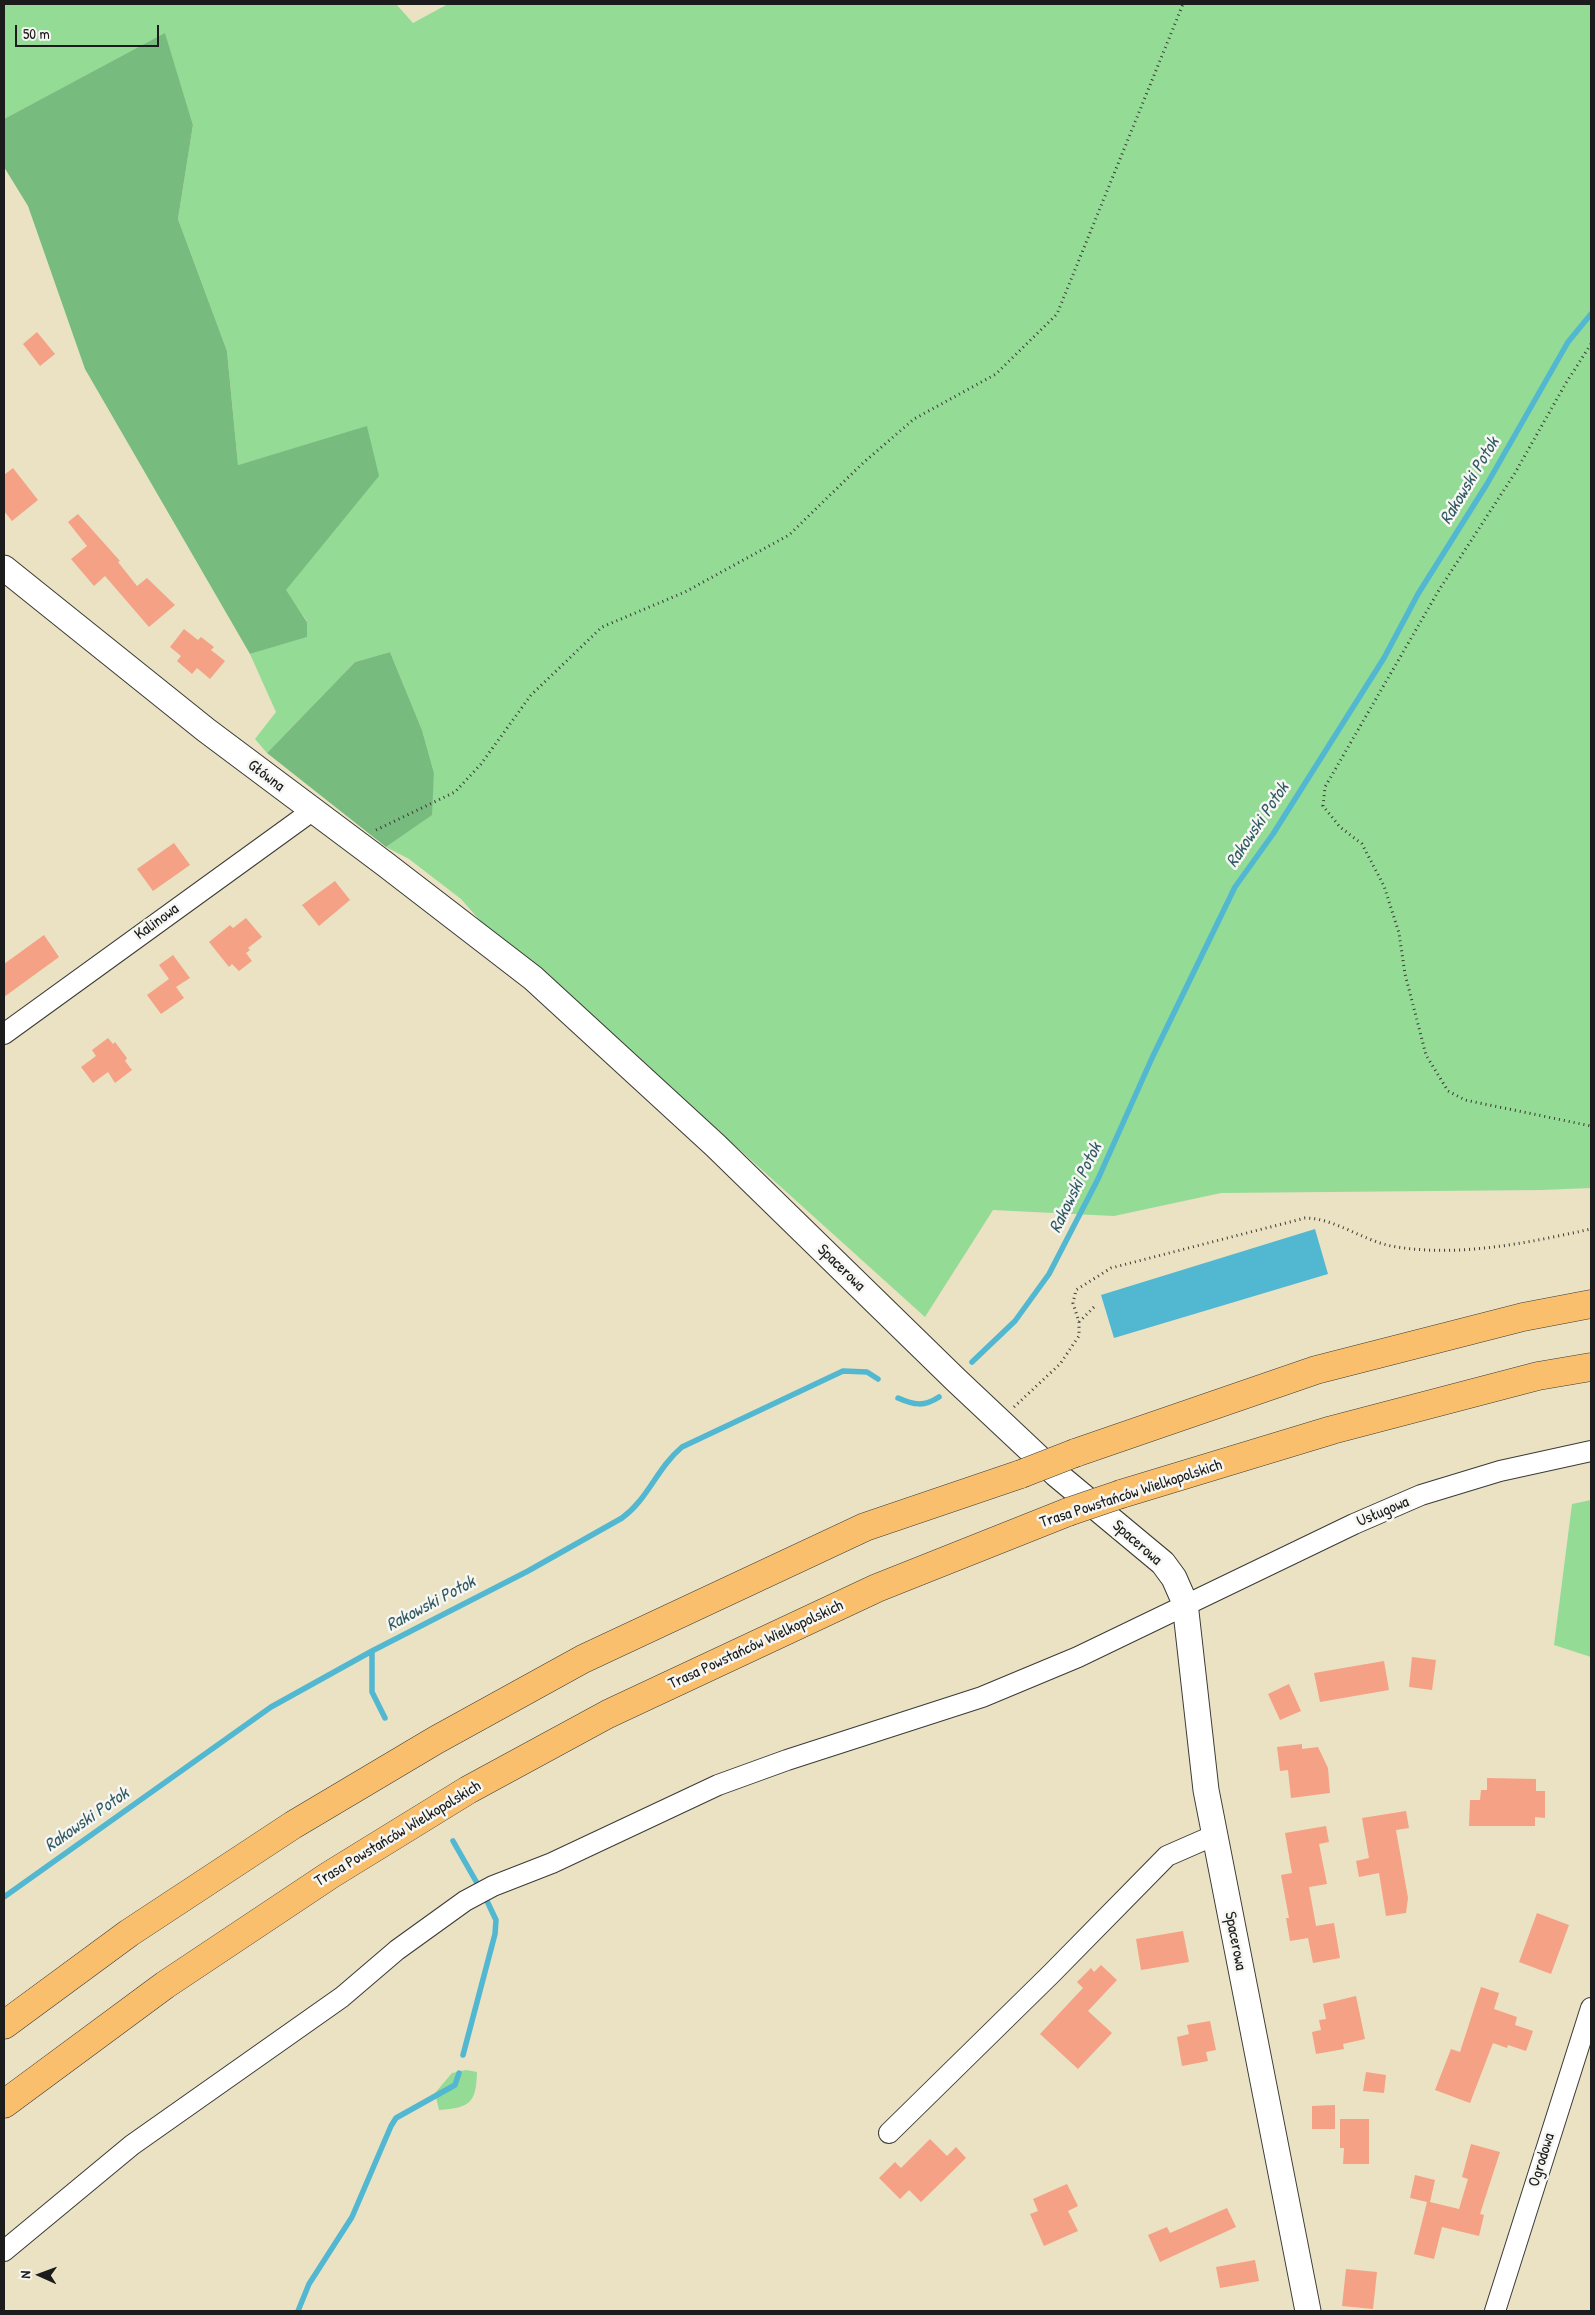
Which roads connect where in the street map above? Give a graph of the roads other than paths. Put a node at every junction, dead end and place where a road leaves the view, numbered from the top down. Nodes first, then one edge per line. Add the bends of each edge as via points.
1 (5, 571) edge
2 (312, 811) junction
3 (533, 978) joint
4 (4, 1034) edge
5 (1591, 1304) edge
6 (1591, 1367) edge
7 (1591, 1451) edge
8 (1185, 1603) junction
9 (1215, 1836) junction
10 (1591, 2008) edge
11 (4, 2025) edge
12 (4, 2104) edge
13 (889, 2133) dead end
14 (4, 2251) edge
15 (1308, 2311) edge
16 (1495, 2311) edge

1 - 2 street, Główna
2 - 3 street, Główna
2 - 4 street, Kalinowa
3 - 8 street, Spacerowa via 716,1146 999,1421 1163,1564 1174,1578
5 - 11 highway, bridge via 1523,1317 1316,1370 865,1527 584,1659 436,1740 293,1825 129,1933
6 - 12 highway, Trasa Powstańców Wielkopolskich, bridge via 1538,1376 1332,1430 1121,1494 877,1588 608,1714 468,1790 330,1875 165,1985
7 - 8 street, Usługowa via 1500,1471 1421,1495
8 - 9 street, Spacerowa via 1206,1790
8 - 14 street, Usługowa via 1078,1657 982,1697 718,1785 466,1901 405,1944 342,1997 132,2145
9 - 13 street via 1167,1856
9 - 15 street, Spacerowa
10 - 16 street, Ogrodowa

